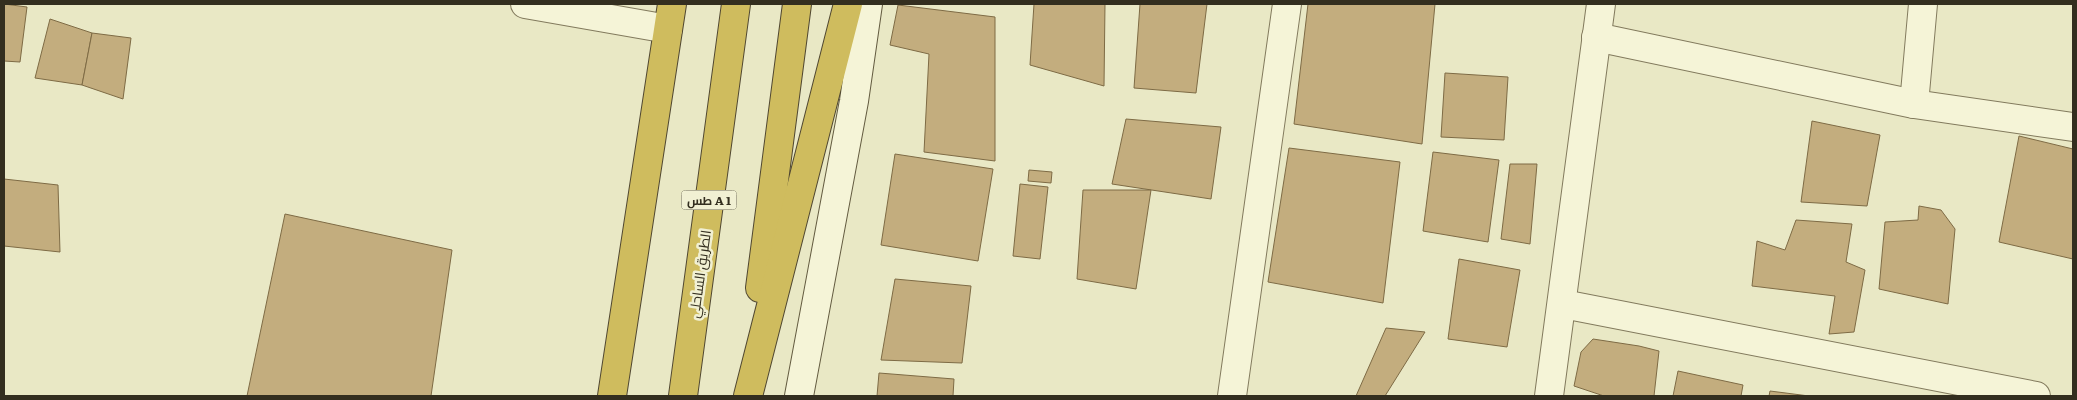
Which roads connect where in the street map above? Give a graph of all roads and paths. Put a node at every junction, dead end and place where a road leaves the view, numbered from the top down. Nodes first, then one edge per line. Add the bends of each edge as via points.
1 (525, 4) edge
2 (736, 4) edge
3 (797, 4) edge
4 (848, 4) edge
5 (868, 4) edge
6 (1287, 4) edge
7 (1602, 4) edge
8 (1924, 4) edge
9 (670, 17) edge
10 (1596, 37) junction
11 (1914, 104) junction
12 (2073, 127) edge
13 (1563, 304) junction
14 (612, 396) edge
15 (683, 396) edge
16 (747, 396) edge
17 (799, 396) edge
18 (1232, 396) edge
19 (1549, 396) edge
20 (2036, 396) edge

1 - 9 street
2 - 15 highway, الطريق الساحلي / طس A 1
3 - 16 highway
4 - 16 highway
5 - 17 street via 854,101
6 - 18 street
7 - 10 street
8 - 11 street
9 - 14 highway
10 - 11 street
10 - 13 street
11 - 12 street
13 - 19 street
13 - 20 street

